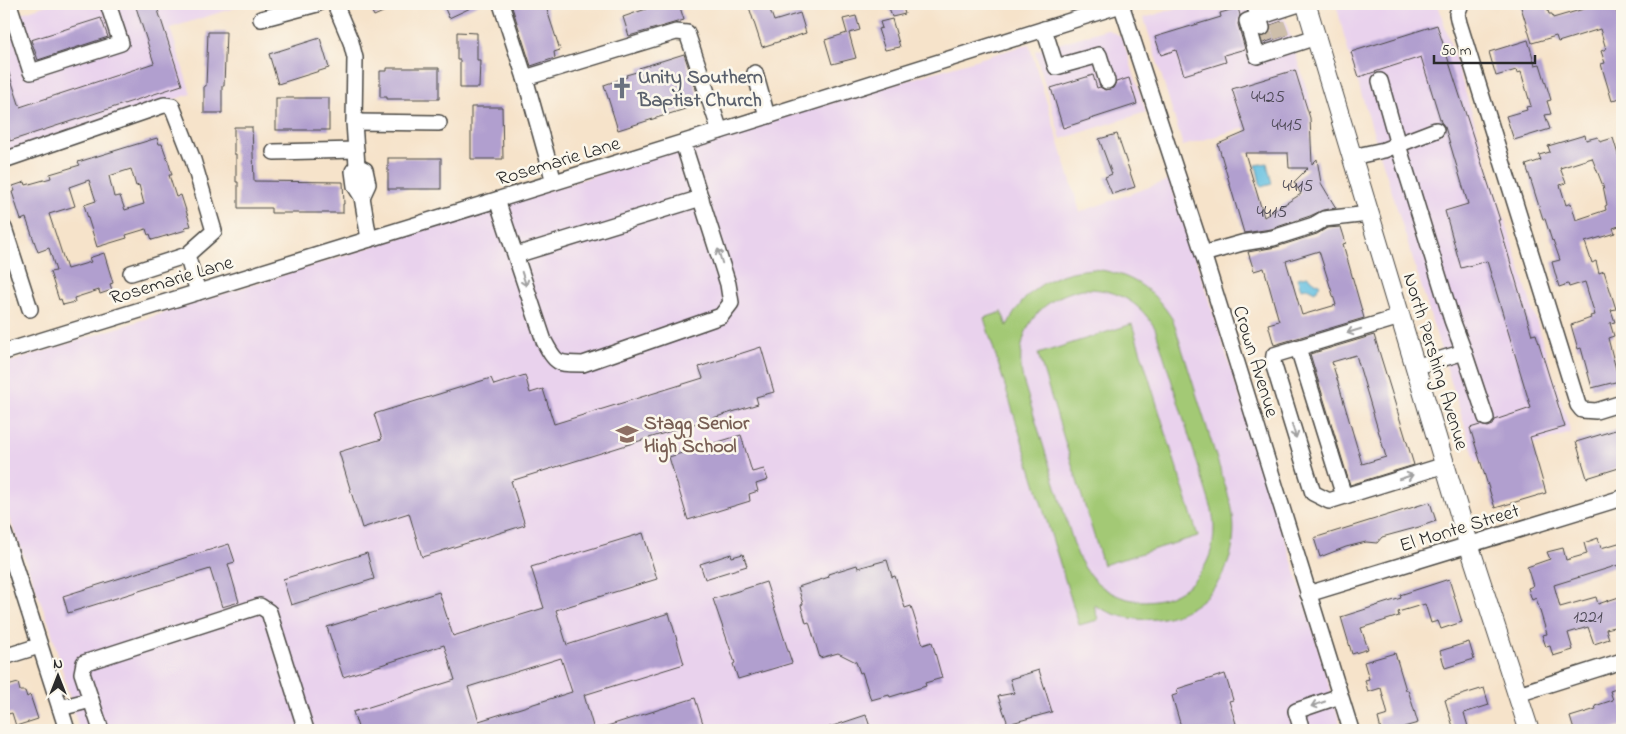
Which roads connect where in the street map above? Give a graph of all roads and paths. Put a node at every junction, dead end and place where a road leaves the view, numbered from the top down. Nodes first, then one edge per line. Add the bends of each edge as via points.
1 (9, 4) edge
2 (108, 4) edge
3 (317, 4) edge
4 (335, 4) edge
5 (501, 4) edge
6 (1122, 4) edge
7 (1299, 4) edge
8 (1306, 4) edge
9 (1461, 4) edge
10 (1099, 7) edge
11 (261, 19) dead end
12 (1044, 29) junction
13 (1270, 29) edge
14 (1316, 37) junction
15 (756, 72) dead end
16 (525, 78) junction
17 (1107, 81) dead end
18 (1380, 81) dead end
19 (767, 116) junction
20 (354, 122) junction
21 (439, 123) dead end
22 (1436, 130) dead end
23 (720, 131) junction
24 (683, 143) junction
25 (1398, 145) junction
26 (356, 150) junction
27 (274, 152) dead end
28 (1352, 156) junction
29 (4, 160) edge
30 (554, 182) junction
31 (701, 198) junction
32 (497, 200) junction
33 (1369, 214) junction
34 (5, 235) edge
35 (369, 239) junction
36 (1203, 254) junction
37 (187, 256) junction
38 (516, 256) junction
39 (132, 273) dead end
40 (198, 292) junction
41 (30, 308) dead end
42 (1400, 317) junction
43 (1298, 348) junction
44 (4, 352) edge
45 (1464, 352) junction
46 (1415, 367) junction
47 (1622, 403) edge
48 (1486, 418) dead end
49 (1445, 465) junction
50 (1344, 496) junction
51 (1622, 498) edge
52 (4, 533) edge
53 (1469, 545) junction
54 (1308, 594) junction
55 (39, 646) junction
56 (4, 657) edge
57 (1622, 661) edge
58 (1518, 694) junction
59 (1340, 696) junction
60 (90, 700) junction
61 (60, 708) junction
62 (67, 730) edge
63 (101, 730) edge
64 (306, 730) edge
65 (1302, 730) edge
66 (1351, 730) edge
67 (1529, 730) edge

1 - 2 street via 31,72 121,43
3 - 11 street
4 - 20 street via 356,58
5 - 16 street
6 - 10 street, Rosemarie Lane
6 - 36 street, Crown Avenue
7 - 13 street
8 - 14 main road, North Pershing Avenue
9 - 47 street via 1457,14 1459,23 1578,405 1582,410 1596,411
10 - 12 street, Rosemarie Lane
12 - 17 street via 1056,67 1099,55
12 - 19 street, Rosemarie Lane
13 - 14 street
14 - 28 main road, North Pershing Avenue
15 - 19 street
16 - 23 street via 676,32 687,33
16 - 30 street
18 - 25 street
19 - 23 street, Rosemarie Lane
20 - 21 street
20 - 26 street
22 - 25 street
23 - 24 street, Rosemarie Lane
24 - 30 street, Rosemarie Lane
24 - 31 street
25 - 28 street
25 - 45 street
26 - 27 street
26 - 35 street via 355,186 362,198
28 - 33 main road, North Pershing Avenue
29 - 37 street via 164,105 172,106 193,160 214,231
30 - 32 street, Rosemarie Lane
31 - 38 street
38 -> 31 street via 553,358 564,364 583,364 721,316 731,303 730,290
32 - 35 street, Rosemarie Lane
32 - 38 street
33 - 36 street via 1324,219 1314,226
33 - 42 main road, North Pershing Avenue
34 - 41 street
35 - 40 street, Rosemarie Lane
36 - 54 street, Crown Avenue
37 - 39 street
37 - 40 street
40 - 44 street, Rosemarie Lane
42 -> 43 street
42 - 46 main road, North Pershing Avenue
43 - 50 street
43 -> 50 street via 1274,355 1273,363 1313,493 1329,501
45 - 46 street
45 - 48 street
46 - 49 main road, North Pershing Avenue
50 -> 49 street
49 - 53 main road, North Pershing Avenue
51 - 53 street, El Monte Street
52 - 55 street
53 - 54 street, El Monte Street
53 - 58 main road, North Pershing Avenue
54 - 59 street, Crown Avenue
55 - 56 street
55 - 61 street
57 - 58 street
58 - 67 main road, North Pershing Avenue
59 -> 65 street via 1296,711
59 - 66 street, Crown Avenue
60 - 61 street
60 - 63 street
60 - 64 street via 82,674 84,663 260,606 269,612
61 - 62 street

